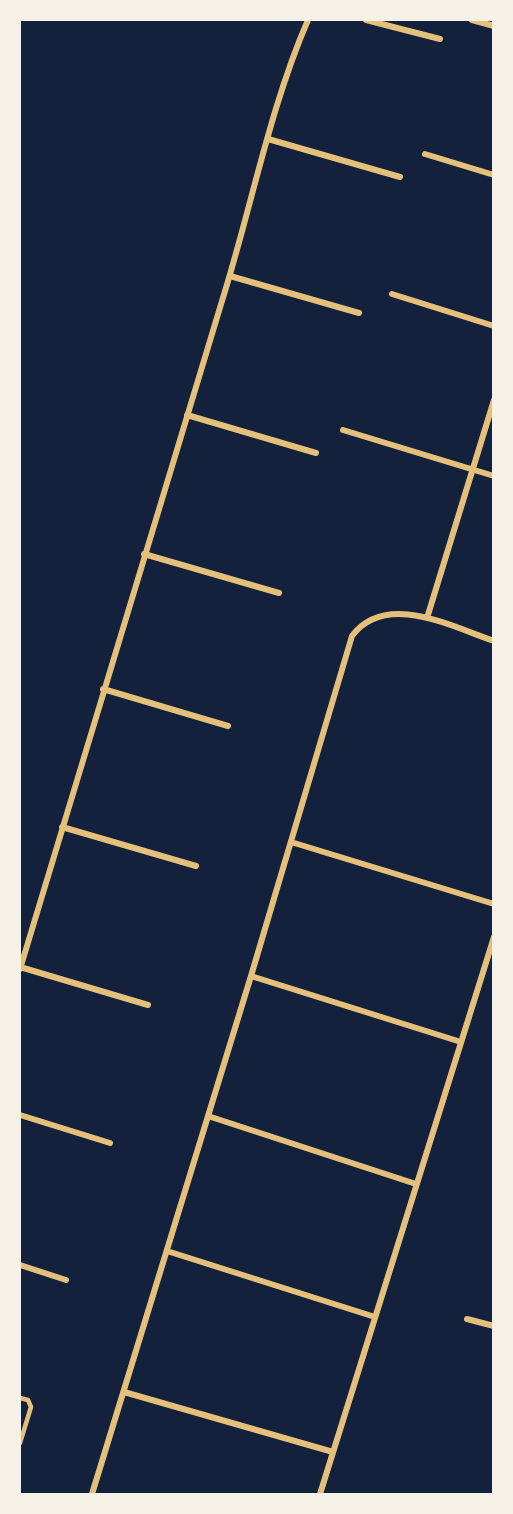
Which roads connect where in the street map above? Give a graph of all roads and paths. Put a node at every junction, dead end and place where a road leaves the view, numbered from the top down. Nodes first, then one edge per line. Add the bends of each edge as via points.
1 (308, 20) edge
2 (366, 20) edge
3 (472, 20) edge
4 (494, 26) edge
5 (440, 39) dead end
6 (268, 139) junction
7 (425, 154) dead end
8 (494, 175) edge
9 (400, 177) dead end
10 (230, 276) junction
11 (392, 294) dead end
12 (358, 313) dead end
13 (494, 326) edge
14 (494, 400) edge
15 (187, 415) junction
16 (343, 430) dead end
17 (316, 453) dead end
18 (472, 470) junction
19 (494, 476) edge
20 (144, 554) junction
21 (279, 593) dead end
22 (427, 618) junction
23 (494, 641) edge
24 (103, 689) junction
25 (228, 726) dead end
26 (62, 827) junction
27 (291, 842) junction
28 (196, 866) dead end
29 (494, 904) edge
30 (494, 937) edge
31 (20, 968) edge
32 (251, 976) junction
33 (148, 1005) dead end
34 (461, 1042) junction
35 (20, 1114) edge
36 (208, 1116) junction
37 (110, 1143) dead end
38 (416, 1184) junction
39 (167, 1251) junction
40 (20, 1266) edge
41 (66, 1280) dead end
42 (375, 1317) junction
43 (467, 1318) dead end
44 (494, 1326) edge
45 (124, 1392) junction
46 (20, 1398) edge
47 (20, 1443) edge
48 (333, 1452) junction
49 (92, 1494) edge
50 (320, 1494) edge

1 - 6 street
2 - 5 street
3 - 4 street
6 - 9 street
6 - 10 street
7 - 8 street
10 - 12 street
10 - 15 street
11 - 13 street
14 - 18 street
15 - 17 street
15 - 20 street
16 - 18 street
18 - 19 street
18 - 22 street
20 - 21 street
20 - 24 street
22 - 23 street
22 - 27 street via 382,615 358,627 352,636
24 - 25 street
24 - 26 street
26 - 28 street
26 - 31 street
27 - 29 street
27 - 32 street
30 - 34 street
31 - 33 street
32 - 34 street
32 - 36 street
34 - 38 street
35 - 37 street
36 - 38 street
36 - 39 street
38 - 42 street
39 - 42 street
39 - 45 street
40 - 41 street
42 - 48 street
43 - 44 street
45 - 48 street
45 - 49 street
46 - 47 lane via 28,1400 31,1407
48 - 50 street

